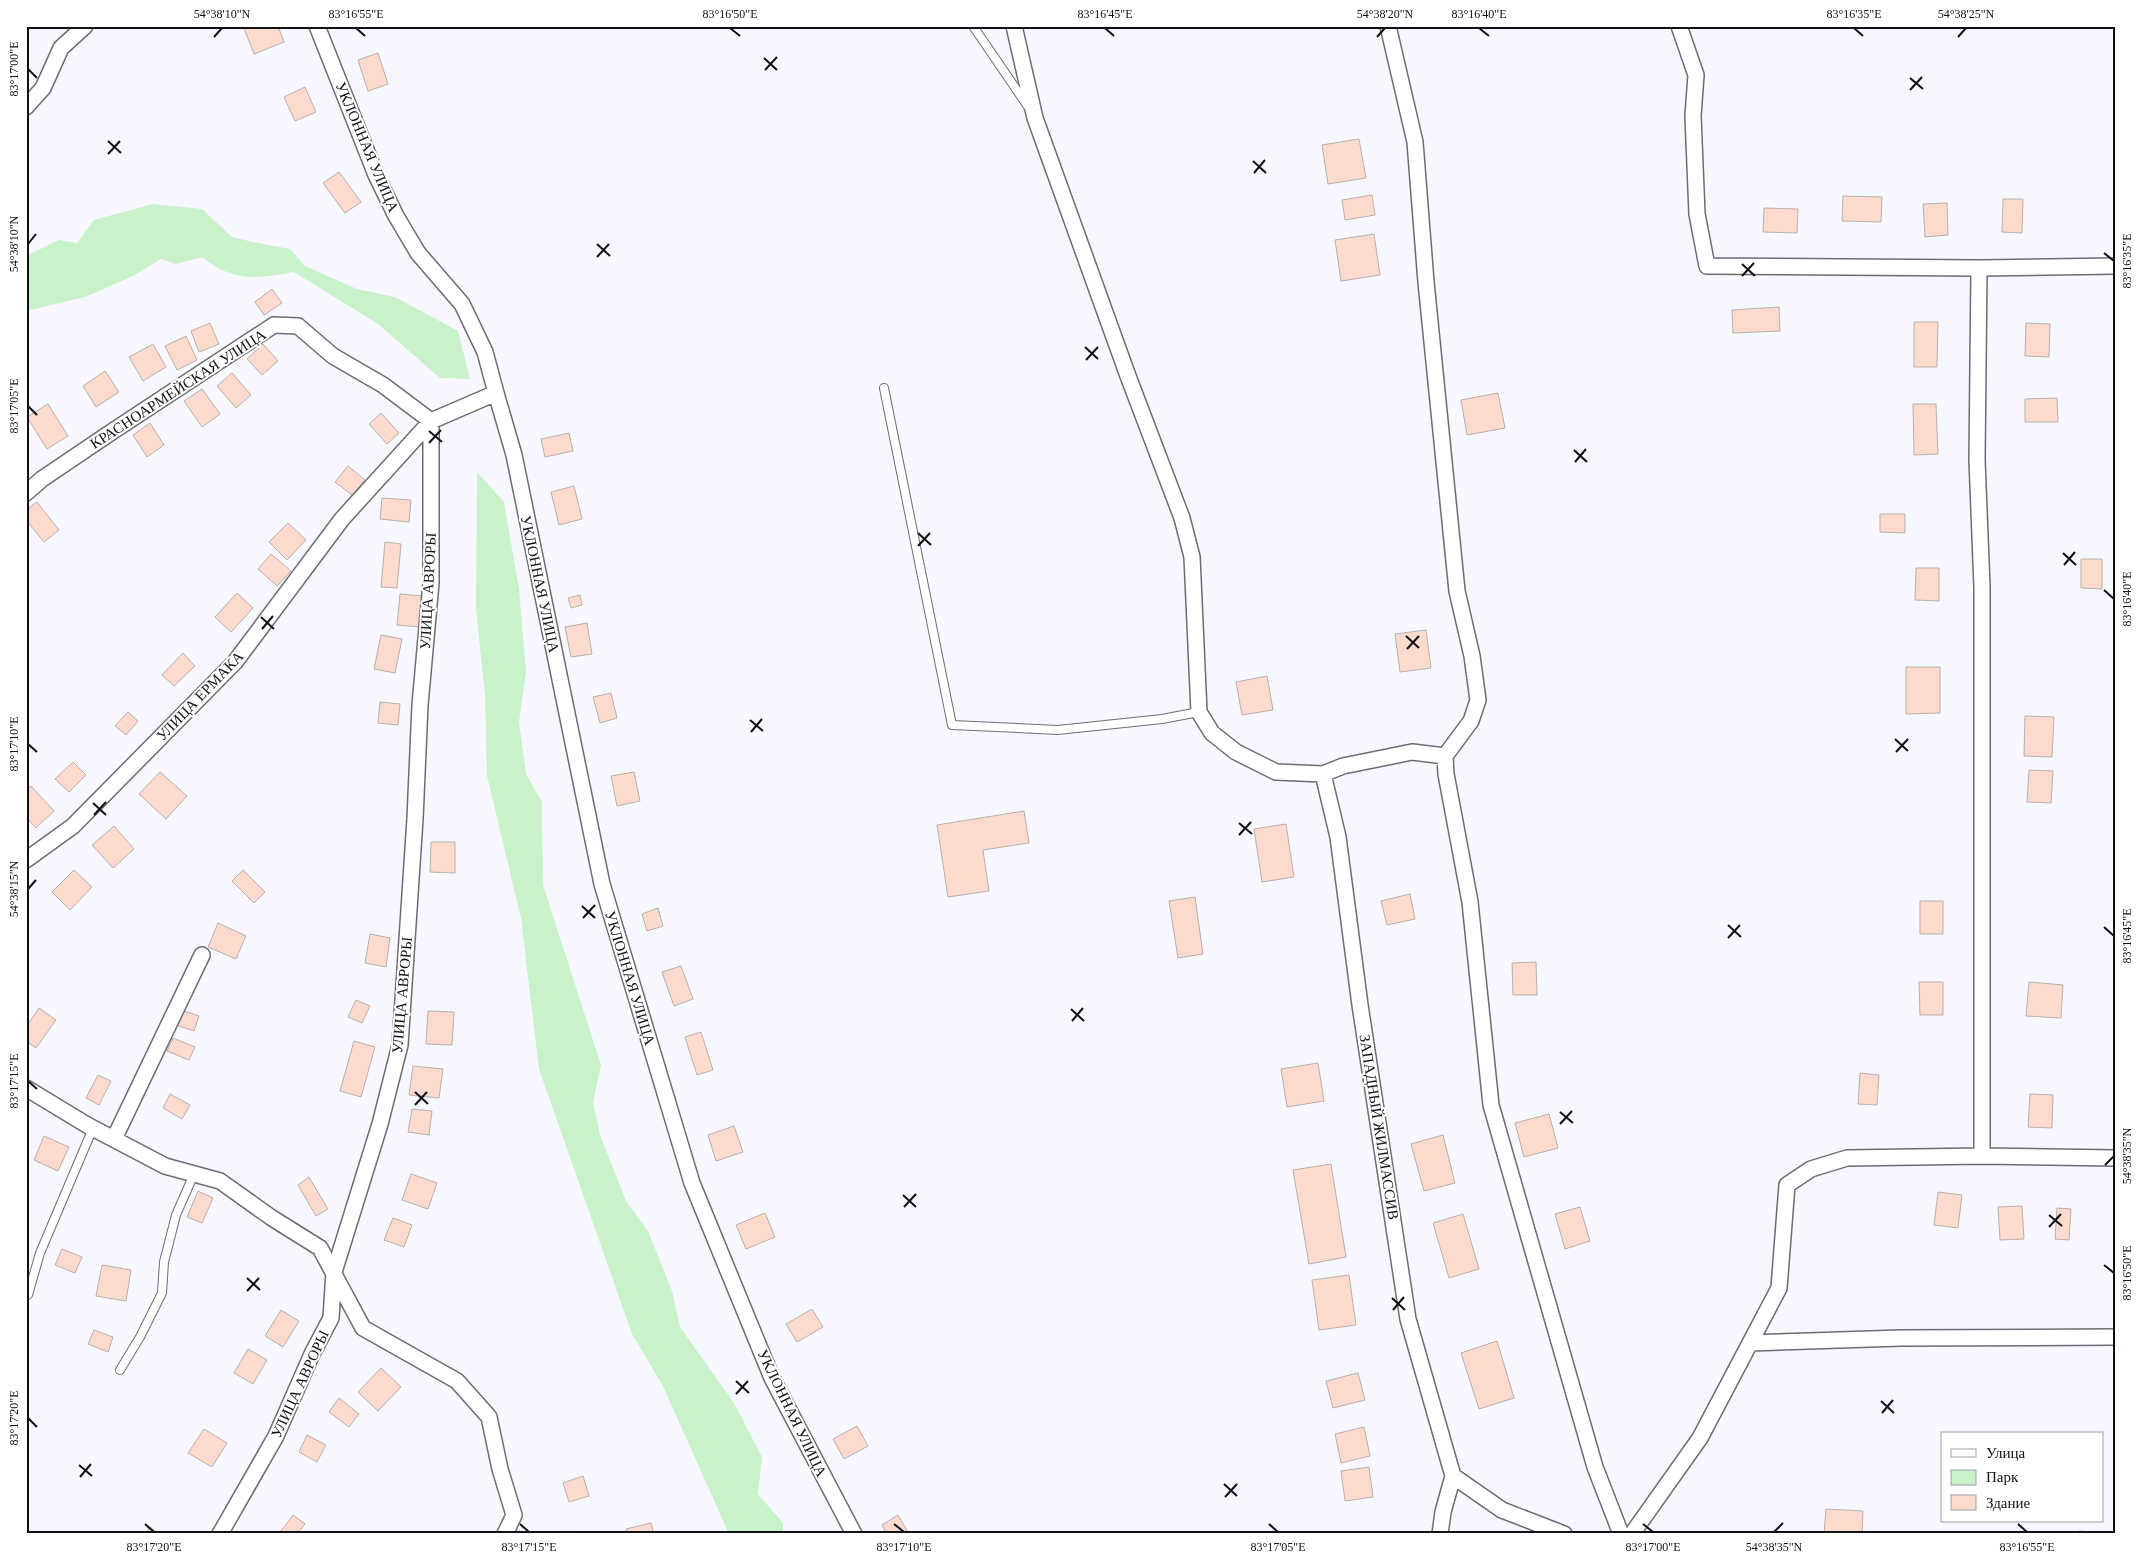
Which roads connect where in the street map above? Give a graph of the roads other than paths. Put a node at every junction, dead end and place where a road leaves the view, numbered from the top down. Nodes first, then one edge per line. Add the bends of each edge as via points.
1 (85, 26) edge
2 (317, 26) edge
3 (973, 26) edge
4 (1014, 26) edge
5 (1388, 26) edge
6 (1679, 26) edge
7 (26, 107) edge
8 (1035, 118) junction
9 (2115, 266) edge
10 (1980, 268) junction
11 (884, 388) dead end
12 (496, 393) junction
13 (431, 421) junction
14 (26, 493) edge
15 (1199, 712) junction
16 (1445, 756) junction
17 (1323, 774) junction
18 (26, 860) edge
19 (202, 955) dead end
20 (26, 1088) edge
21 (93, 1128) junction
22 (114, 1139) junction
23 (1982, 1156) junction
24 (2115, 1158) edge
25 (194, 1174) junction
26 (334, 1272) junction
27 (28, 1295) dead end
28 (2115, 1337) edge
29 (1750, 1343) junction
30 (120, 1370) dead end
31 (1453, 1476) junction
32 (220, 1534) edge
33 (505, 1534) edge
34 (854, 1534) edge
35 (1440, 1534) edge
36 (1564, 1534) edge
37 (1620, 1534) edge
38 (1632, 1534) edge

1 - 7 street via 61,48 43,88
2 - 12 street, УКЛОННАЯ УЛИЦА via 376,176 418,253 462,304 485,352
3 - 8 lane
4 - 8 street
5 - 16 street via 1415,142 1457,590 1478,700 1471,721
6 - 10 street via 1696,75 1696,214 1707,266
8 - 15 street via 1182,518 1192,557
9 - 10 street
10 - 23 street via 1977,460 1982,596
11 - 15 lane via 952,725 1058,730
12 - 13 street
12 - 34 street, УКЛОННАЯ УЛИЦА via 514,455 602,884 692,1183 772,1378
13 - 14 street, КРАСНОАРМЕЙСКАЯ УЛИЦА via 383,385 333,356 298,326 274,325 42,479
13 - 18 street, УЛИЦА ЕРМАКА via 342,519 235,662 73,826
13 - 26 street, УЛИЦА АВРОРЫ via 431,583 420,705 400,1045 380,1124
15 - 17 street via 1212,733 1236,752 1276,772
16 - 17 street via 1412,752 1343,766
16 - 37 street via 1470,902 1491,1105 1595,1467
17 - 31 street, ЗАПАДНЫЙ ЖИЛМАССИВ via 1338,836 1408,1319
19 - 22 street
20 - 21 street
21 - 22 street
21 - 27 lane via 40,1253
22 - 25 street via 165,1166
23 - 24 street
23 - 29 street via 1847,1158 1811,1169 1787,1185 1779,1288
25 - 26 street via 220,1181 320,1248
25 - 30 lane via 176,1215 164,1262 162,1293
26 - 32 street, УЛИЦА АВРОРЫ via 331,1318 276,1436
26 - 33 street via 363,1328 456,1381 489,1418 514,1514
28 - 29 street via 1900,1338
29 - 38 street via 1700,1438
31 - 35 street
31 - 36 street via 1502,1510

